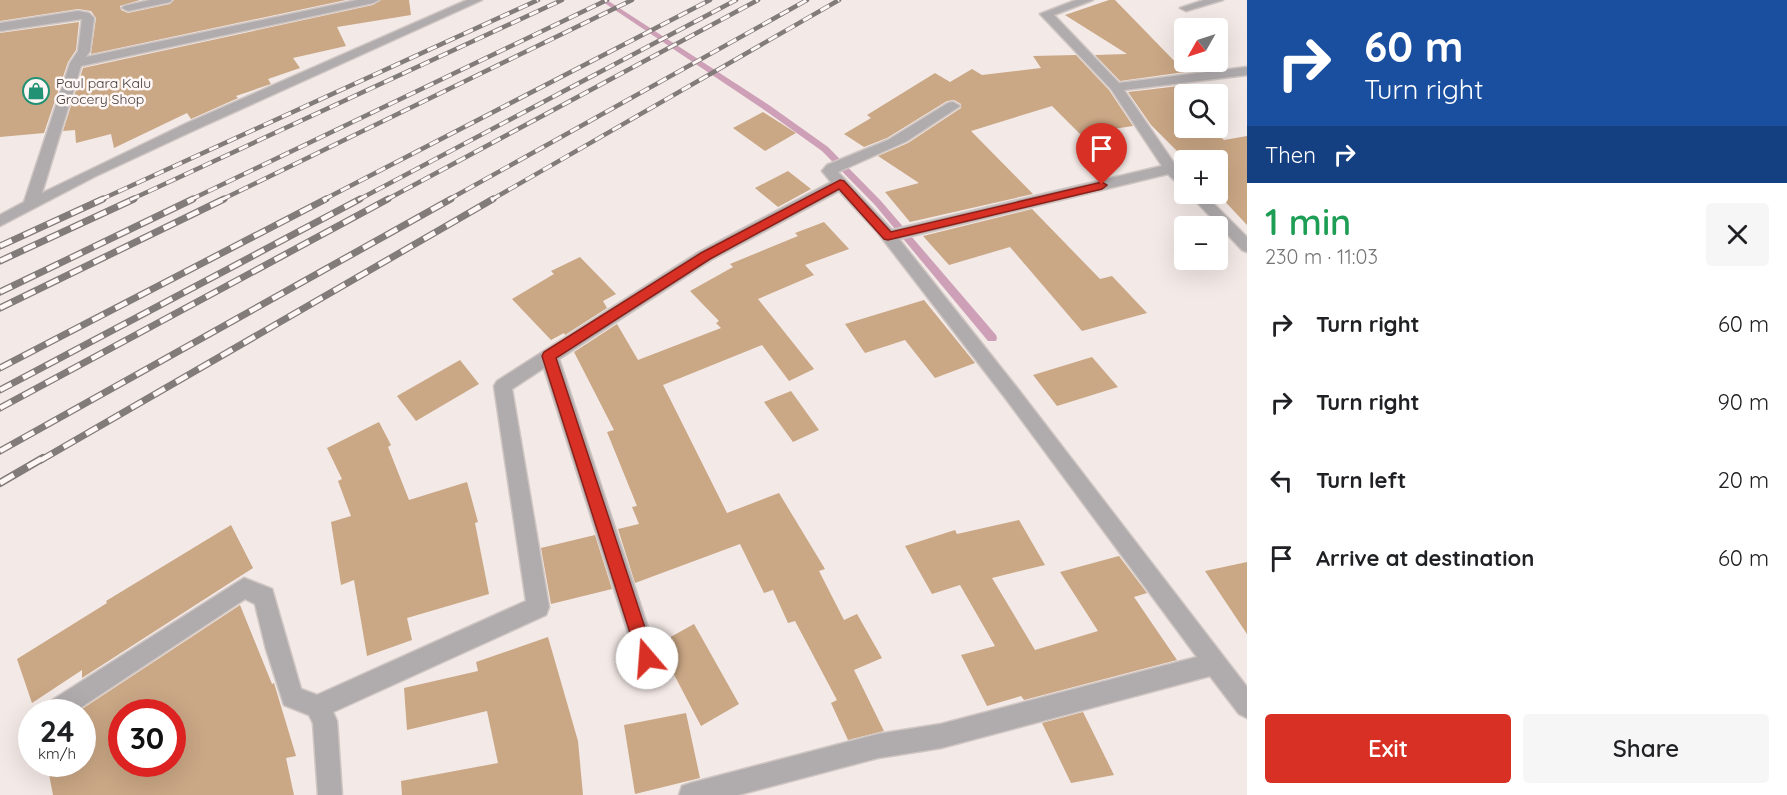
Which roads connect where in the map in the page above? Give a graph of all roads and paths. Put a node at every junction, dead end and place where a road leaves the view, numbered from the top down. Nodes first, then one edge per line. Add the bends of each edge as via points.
1 (78, 0) edge
2 (166, 0) edge
3 (373, 0) edge
4 (446, 0) edge
5 (476, 0) edge
6 (1087, 0) edge
7 (1217, 0) edge
8 (128, 8) dead end
9 (460, 8) junction
10 (1186, 8) dead end
11 (78, 14) junction
12 (0, 27) edge
13 (76, 63) junction
14 (1247, 70) edge
15 (1116, 87) junction
16 (953, 106) dead end
17 (1171, 169) junction
18 (1174, 172) edge
19 (836, 175) junction
20 (1206, 204) edge
21 (30, 206) junction
22 (0, 221) edge
23 (889, 236) junction
24 (1247, 246) edge
25 (549, 356) junction
26 (647, 658) dead end
27 (1213, 664) junction
28 (74, 699) edge
29 (1247, 706) edge
30 (317, 707) junction
31 (330, 795) edge
32 (691, 795) edge

1 - 11 street
2 - 8 street
3 - 13 street
4 - 9 street
5 - 9 street
6 - 15 street via 1046,14
7 - 10 street
9 - 21 street via 92,172
11 - 12 street
11 - 13 street via 88,18 84,51
13 - 21 street
14 - 15 street
15 - 17 street
16 - 19 street via 899,139 852,161
17 - 18 street
17 - 23 street
19 - 23 street
19 - 25 street
20 - 24 street
21 - 22 street
23 - 27 street
25 - 26 street
25 - 30 street via 503,386 538,607
27 - 29 street
27 - 32 street via 941,736 878,746
28 - 30 street via 244,588 264,597 292,697
30 - 31 street via 325,721

